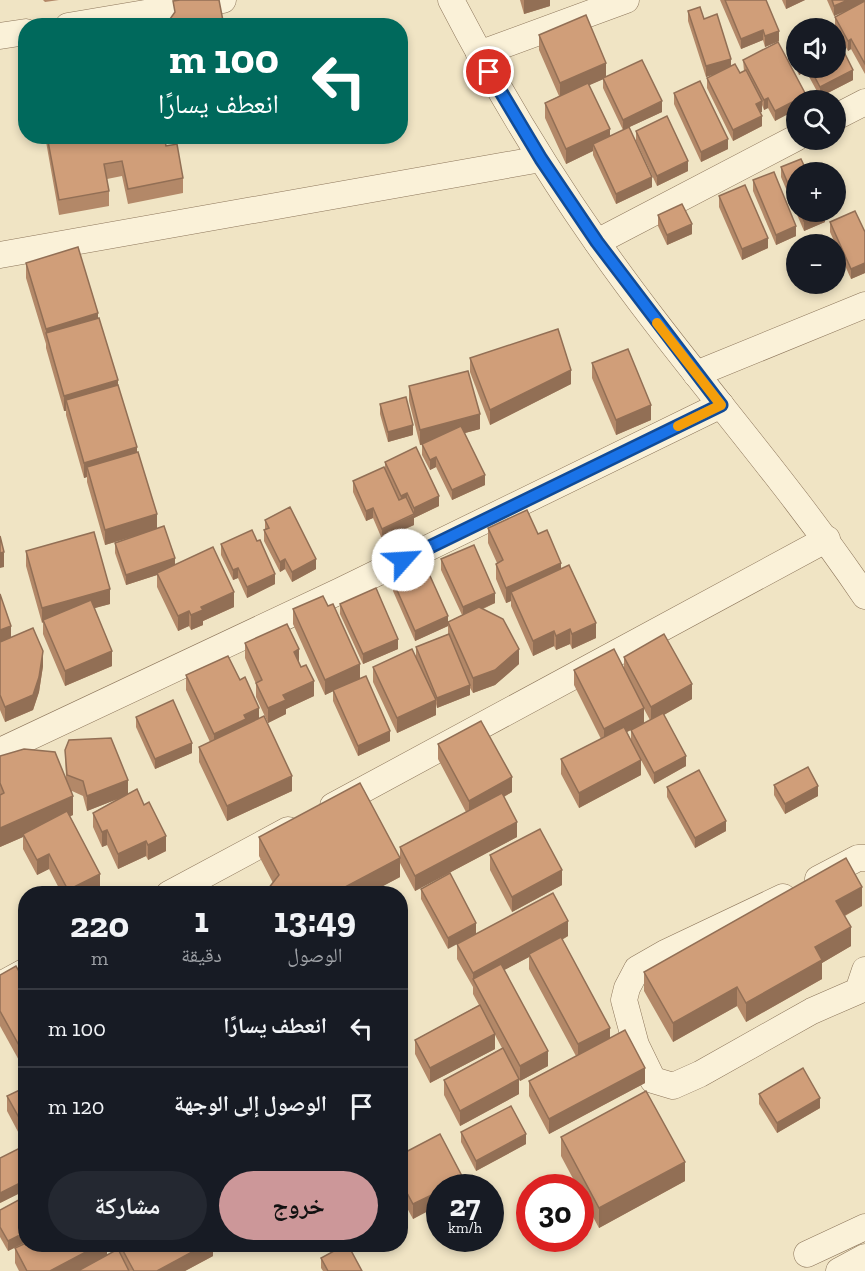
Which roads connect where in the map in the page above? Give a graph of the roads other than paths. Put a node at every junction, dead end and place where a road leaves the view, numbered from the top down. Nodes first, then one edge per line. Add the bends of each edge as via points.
1 (223, 0) edge
2 (451, 0) edge
3 (626, 0) edge
4 (116, 18) edge
5 (18, 33) edge
6 (0, 36) edge
7 (479, 54) junction
8 (865, 102) edge
9 (846, 112) edge
10 (786, 143) edge
11 (541, 159) junction
12 (597, 242) junction
13 (0, 255) edge
14 (865, 305) edge
15 (696, 375) junction
16 (721, 405) junction
17 (827, 539) junction
18 (865, 596) edge
19 (0, 751) edge
20 (865, 858) edge
21 (184, 886) edge
22 (18, 975) edge
23 (0, 985) edge
24 (863, 988) edge
25 (865, 1227) edge
26 (807, 1254) dead end
27 (865, 1257) edge
28 (839, 1271) edge

1 - 4 street
2 - 7 street
3 - 7 street
5 - 6 street
7 - 11 street
8 - 9 street
10 - 12 street
11 - 12 street
11 - 13 street
12 - 15 street
14 - 15 street
15 - 16 street
16 - 17 street
16 - 19 street via 351,586
17 - 18 street
17 - 21 street
20 - 24 street via 858,858 651,960 637,969 624,1000 636,1045 653,1080 673,1086
22 - 23 street
25 - 26 street
27 - 28 street

